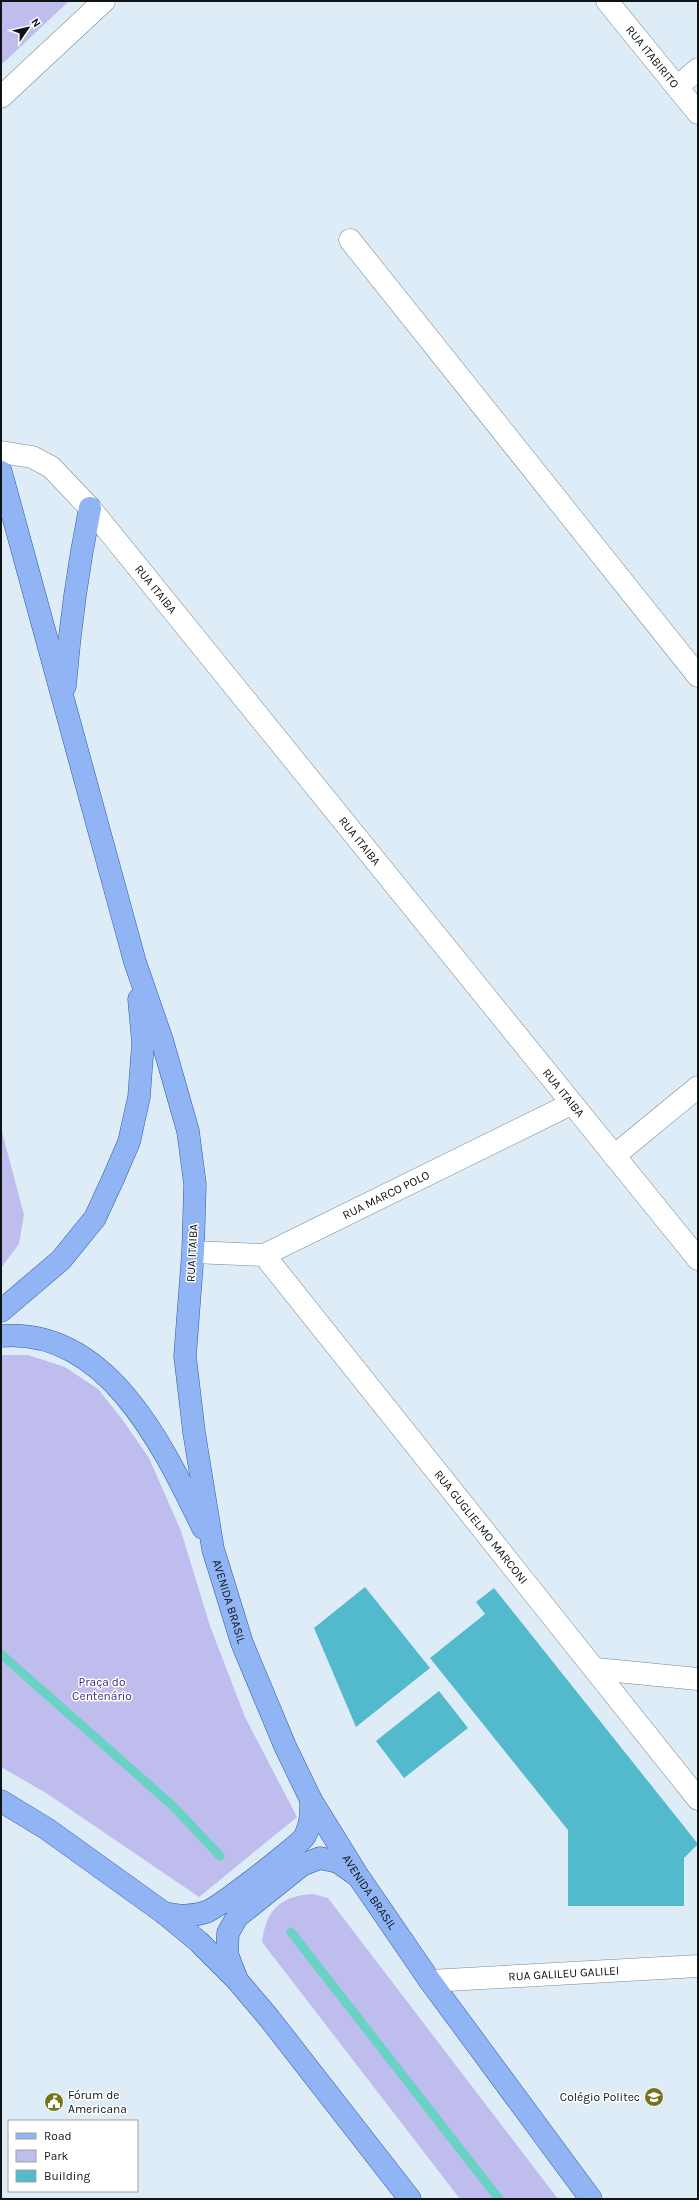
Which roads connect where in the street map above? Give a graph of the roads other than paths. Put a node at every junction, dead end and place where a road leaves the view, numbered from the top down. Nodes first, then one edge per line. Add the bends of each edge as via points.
1 (104, 1) edge
2 (607, 1) edge
3 (698, 69) edge
4 (677, 87) junction
5 (1, 97) edge
6 (698, 113) edge
7 (350, 240) dead end
8 (1, 452) edge
9 (1, 472) edge
10 (90, 508) junction
11 (698, 676) edge
12 (64, 703) junction
13 (135, 962) junction
14 (698, 1087) edge
15 (571, 1104) junction
16 (614, 1156) junction
17 (194, 1252) junction
18 (264, 1255) junction
19 (698, 1259) edge
20 (1, 1310) edge
21 (1, 1336) edge
22 (213, 1549) junction
23 (596, 1669) junction
24 (698, 1679) edge
25 (698, 1799) edge
26 (311, 1800) junction
27 (1, 1801) edge
28 (358, 1876) junction
29 (164, 1913) junction
30 (698, 1966) edge
31 (236, 1979) junction
32 (430, 1981) junction
33 (410, 2199) edge
34 (591, 2199) edge

1 - 5 street
2 - 4 street, RUA ITABIRITO
3 - 4 street
4 - 6 street, RUA ITABIRITO
7 - 11 street
8 - 10 street, RUA ITAIBA via 32,457 51,467
9 - 12 main road, RUA ITAIBA
10 - 12 main road via 69,631
10 - 15 street, RUA ITAIBA
12 - 13 main road, RUA ITAIBA
13 - 17 main road, RUA ITAIBA via 162,1040 188,1131 195,1184
13 - 20 main road, RUA ITAIBA via 143,1043 139,1097 128,1142 95,1218 61,1260
14 - 16 street
15 - 16 street, RUA ITAIBA
15 - 18 street, RUA MARCO POLO
16 - 19 street, RUA ITAIBA
17 - 18 street, RUA MARCO POLO
17 - 22 main road, RUA ITAIBA via 185,1356 194,1432
18 - 23 street, RUA GUGLIELMO MARCONI
21 - 22 main road via 45,1339 75,1351 106,1375 138,1413 169,1459
22 - 26 main road, AVENIDA BRASIL via 242,1643 284,1746
23 - 24 street
23 - 25 street, RUA GUGLIELMO MARCONI
26 - 28 main road, AVENIDA BRASIL
26 - 29 main road via 311,1820 304,1838 224,1902 207,1912 186,1917
27 - 29 main road via 47,1829
28 - 31 main road via 338,1862 320,1858 302,1865 237,1917 228,1932 227,1954
28 - 32 main road, AVENIDA BRASIL
29 - 31 main road via 200,1942
30 - 32 street, RUA GALILEU GALILEI
31 - 33 main road
32 - 34 main road, AVENIDA BRASIL

